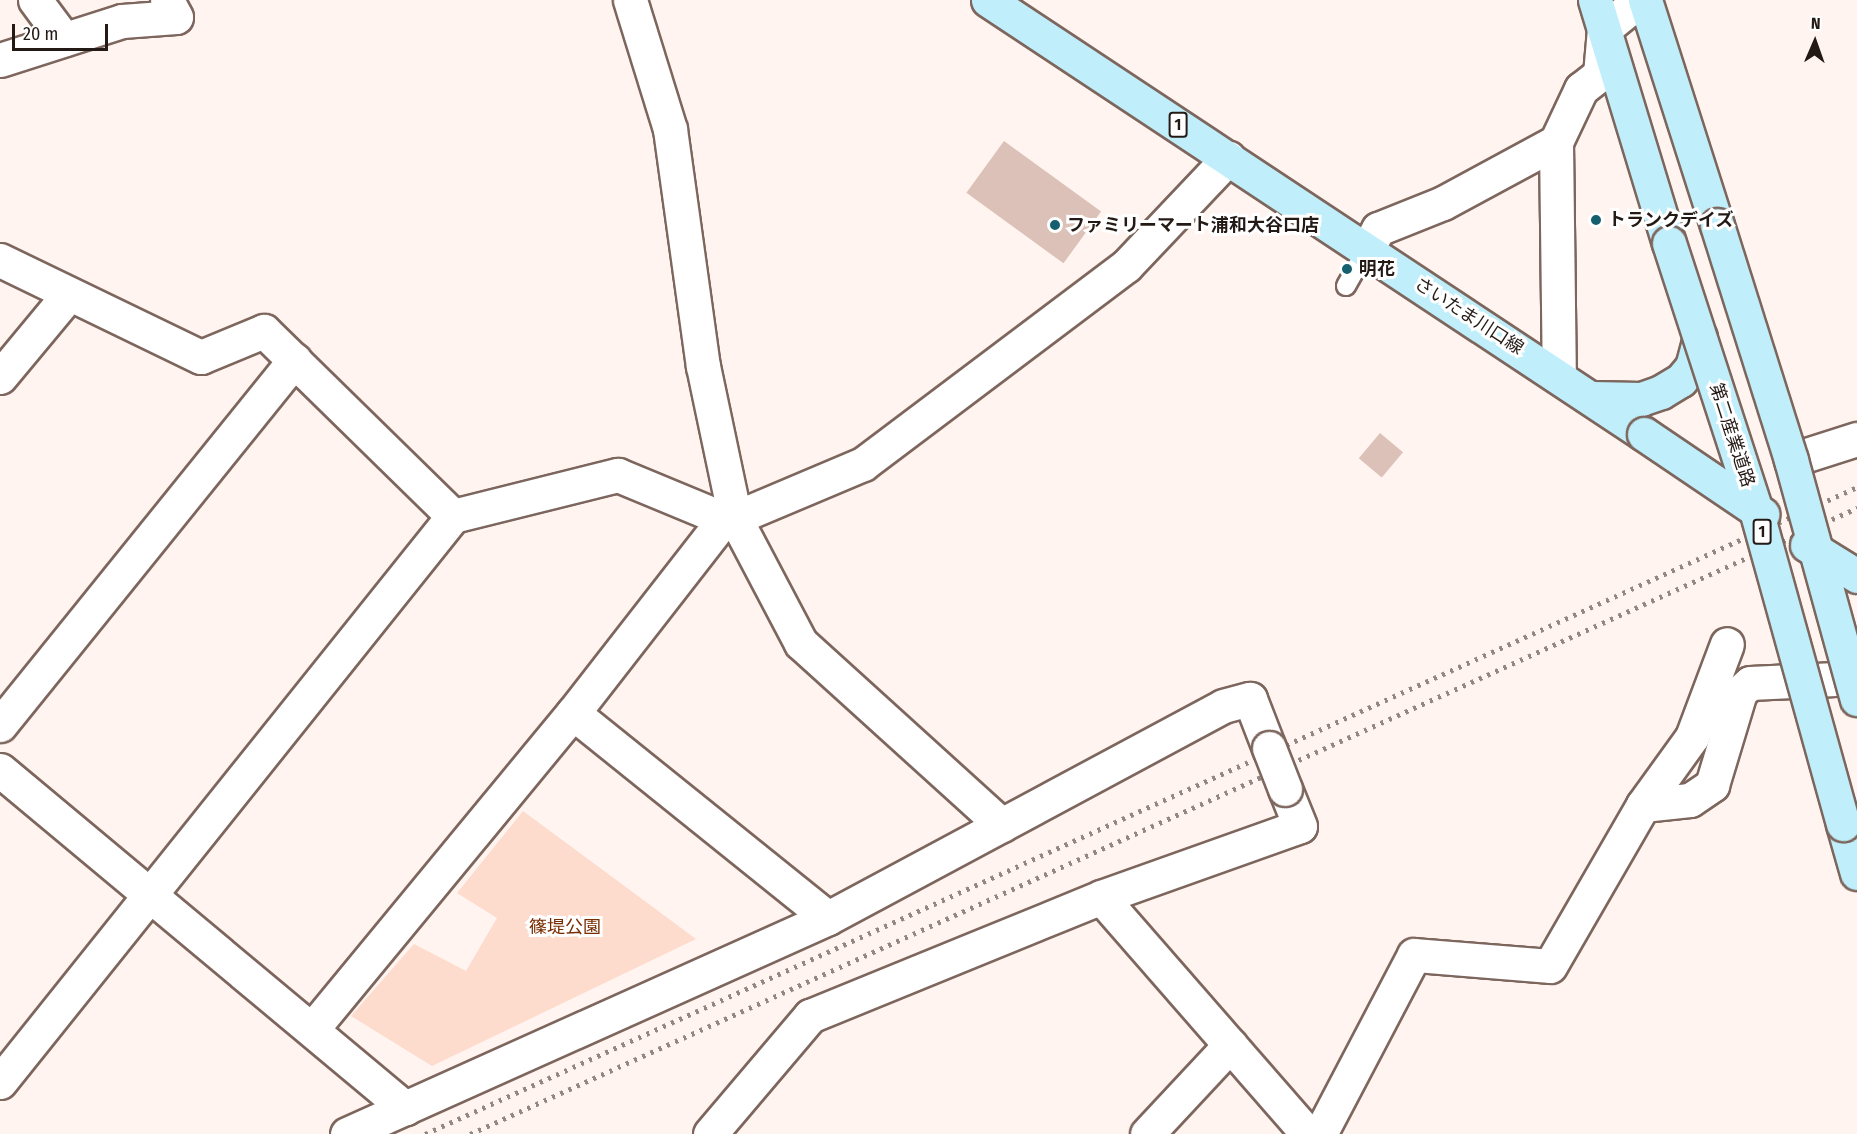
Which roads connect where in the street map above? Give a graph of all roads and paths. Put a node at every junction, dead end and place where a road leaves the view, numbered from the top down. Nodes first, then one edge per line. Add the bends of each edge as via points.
1 (35, 0) edge
2 (167, 0) edge
3 (630, 0) edge
4 (988, 0) edge
5 (1640, 0) edge
6 (1645, 0) edge
7 (1600, 15) edge
8 (64, 39) junction
9 (0, 60) edge
10 (1556, 142) junction
11 (1228, 158) junction
12 (1367, 249) junction
13 (0, 260) edge
14 (1346, 286) dead end
15 (69, 294) junction
16 (1700, 337) junction
17 (294, 360) junction
18 (1559, 375) junction
19 (0, 377) edge
20 (1592, 398) junction
21 (1857, 439) edge
22 (1791, 460) junction
23 (1756, 510) junction
24 (453, 516) junction
25 (729, 519) junction
26 (1815, 550) junction
27 (1857, 576) edge
28 (1726, 644) dead end
29 (1857, 678) edge
30 (1857, 699) edge
31 (573, 713) junction
32 (0, 725) edge
33 (0, 770) edge
34 (1643, 805) junction
35 (1002, 825) junction
36 (1857, 873) edge
37 (149, 892) junction
38 (1101, 897) junction
39 (828, 918) junction
40 (313, 1028) junction
41 (1230, 1045) junction
42 (0, 1082) edge
43 (405, 1108) junction
44 (347, 1134) edge
45 (710, 1134) edge
46 (1147, 1134) edge
47 (1308, 1134) edge
48 (1320, 1134) edge

1 - 8 street
2 - 8 street via 176,17 122,21
3 - 25 street via 670,129
4 - 11 main road, さいたま川口線 / 1
5 - 7 street
6 - 22 main road, bridge
7 - 10 street via 1600,74 1581,89
7 - 16 main road, 第二産業道路 / 1, bridge
8 - 9 street
10 - 12 street via 1443,203 1378,229
10 - 18 street
11 - 12 main road, さいたま川口線 / 1
11 - 25 street via 1126,266 863,464
12 - 14 lane
12 - 18 main road, さいたま川口線 / 1
13 - 15 street
15 - 17 street via 201,357 264,331
15 - 19 street
16 - 20 main road via 1692,367 1682,380 1661,392 1641,399
16 - 23 main road, 第二産業道路 / 1, bridge
17 - 24 street
17 - 32 street
18 - 20 main road, さいたま川口線 / 1
20 - 23 main road, さいたま川口線 / 1, bridge
21 - 22 street
22 - 26 main road, bridge
23 - 26 main road, さいたま川口線 / 1, bridge
23 - 36 main road, 第二産業道路 / 1, bridge
24 - 25 street via 618,475
24 - 37 street
25 - 31 street
25 - 35 street via 801,643
26 - 27 main road, さいたま川口線 / 1, bridge
26 - 30 main road, bridge
28 - 34 street via 1692,736
29 - 34 street via 1750,683 1740,692 1712,785 1690,800
31 - 39 street
31 - 40 street
33 - 37 street
34 - 48 street via 1550,966 1414,955
35 - 38 street, bridge via 1223,706 1250,699 1300,826
35 - 39 street
37 - 40 street
37 - 42 street
38 - 41 street
38 - 45 street via 810,1016
39 - 43 street
40 - 43 street
41 - 46 street
41 - 47 street
43 - 44 street

